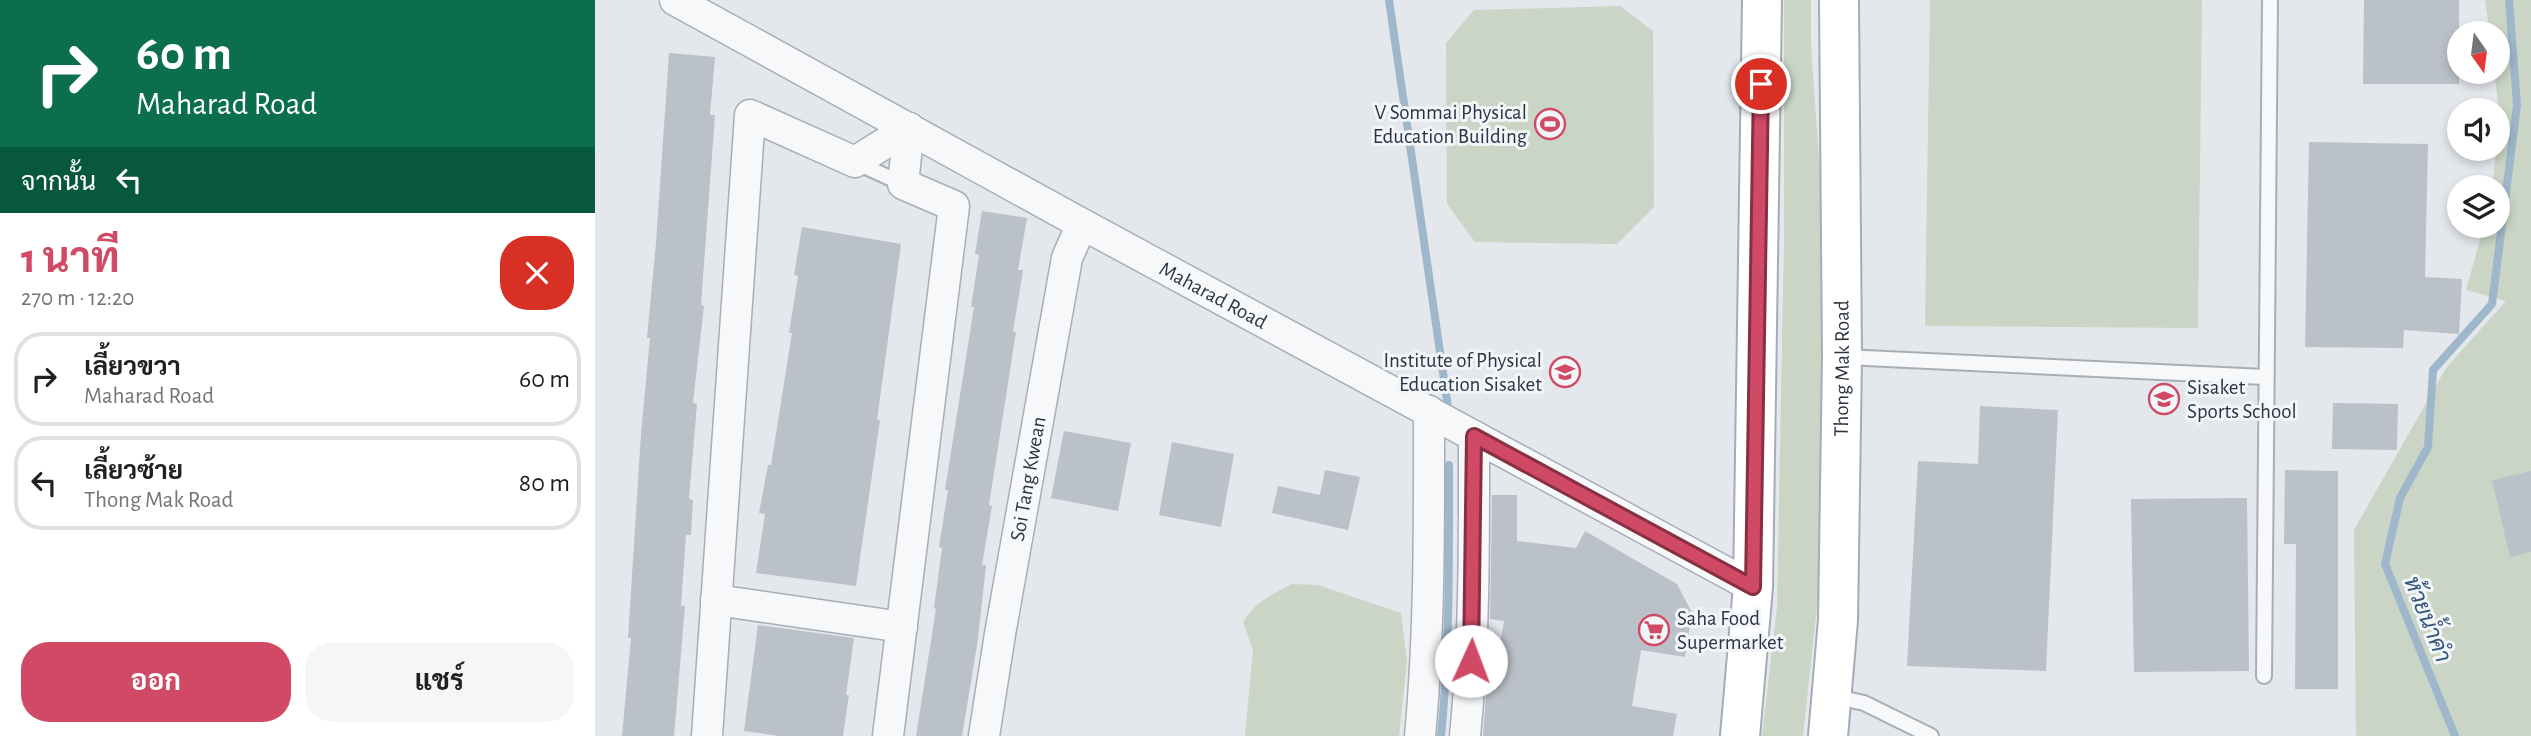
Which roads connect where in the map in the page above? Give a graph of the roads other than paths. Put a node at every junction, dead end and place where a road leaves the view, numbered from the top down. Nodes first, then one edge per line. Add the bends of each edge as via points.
1 (675, 0) edge
2 (1762, 0) edge
3 (1839, 0) edge
4 (2270, 0) edge
5 (909, 128) junction
6 (855, 162) junction
7 (903, 184) junction
8 (1082, 224) junction
9 (1842, 357) junction
10 (2265, 377) junction
11 (1429, 411) junction
12 (1474, 436) junction
13 (1753, 587) junction
14 (716, 600) junction
15 (902, 627) junction
16 (2264, 676) dead end
17 (1831, 696) junction
18 (707, 736) edge
19 (888, 736) edge
20 (984, 736) edge
21 (1420, 736) edge
22 (1465, 736) edge
23 (1740, 736) edge
24 (1828, 736) edge
25 (1931, 736) edge

1 - 5 street, Maharad Road
2 - 13 main road
3 - 9 main road, Thong Mak Road
4 - 10 lane
5 - 6 street
5 - 7 street
5 - 8 street, Maharad Road
6 - 7 lane
6 - 14 street via 750,115
7 - 15 street via 954,206
8 - 11 street, Maharad Road
8 - 20 street, Soi Tang Kwean via 1067,258
9 - 10 lane
9 - 17 main road, Thong Mak Road via 1838,620
10 - 16 lane
11 - 12 street, Maharad Road
11 - 21 street via 1428,606
12 - 13 street, Maharad Road
12 - 22 street via 1473,607
13 - 23 main road
14 - 15 street
14 - 18 street
15 - 19 street
17 - 24 main road, Thong Mak Road
17 - 25 lane via 1864,703

